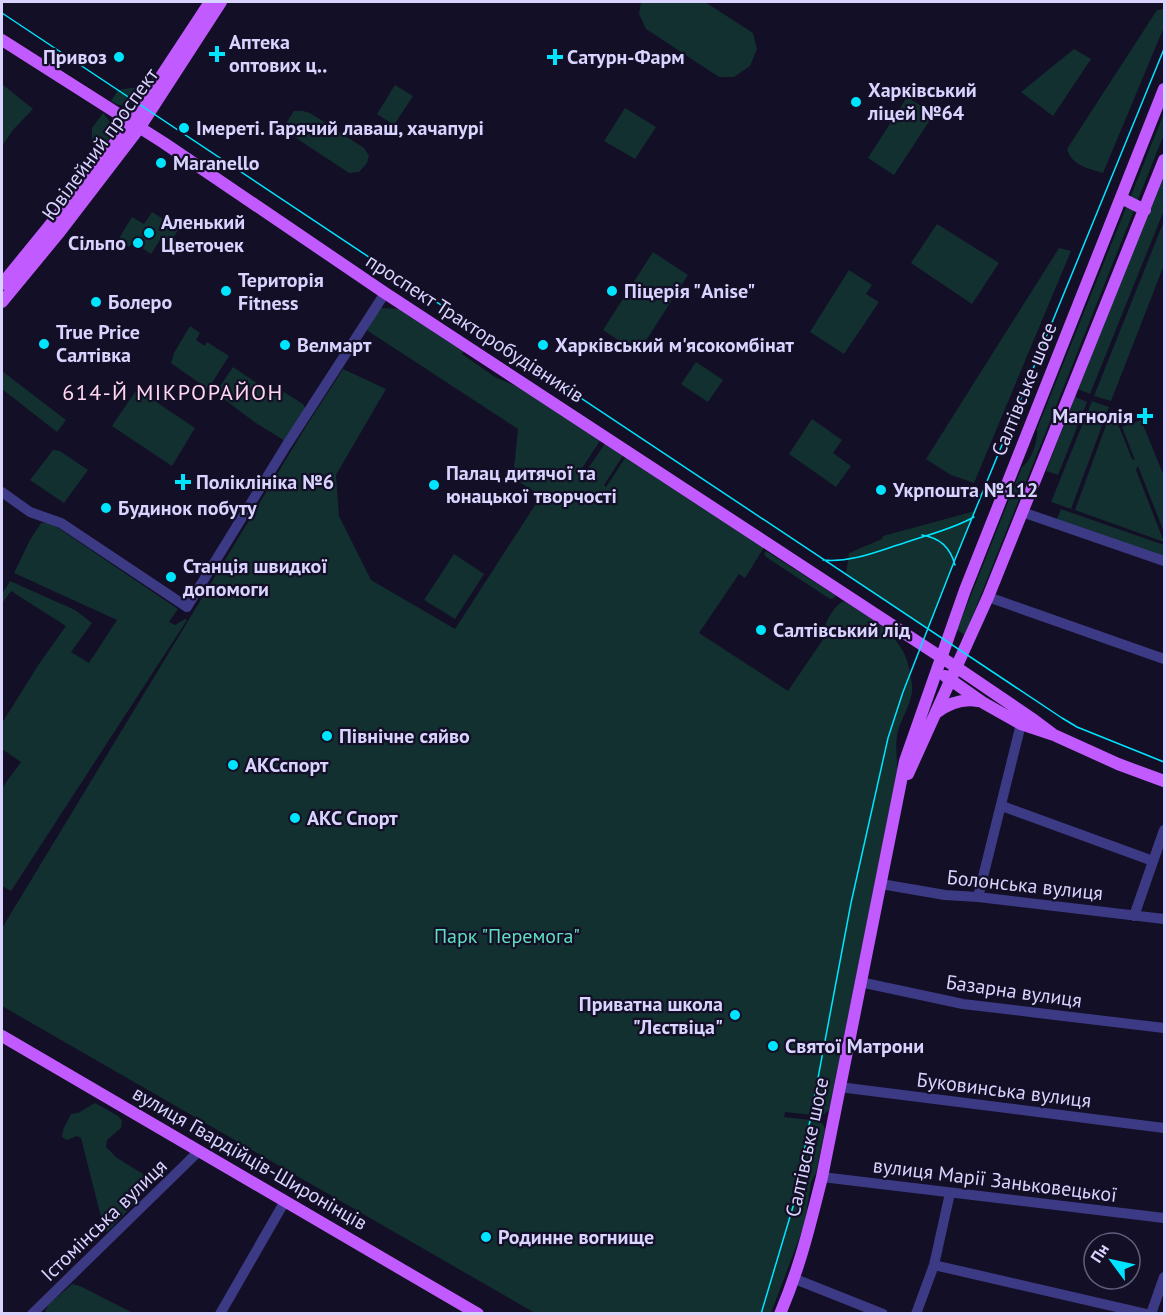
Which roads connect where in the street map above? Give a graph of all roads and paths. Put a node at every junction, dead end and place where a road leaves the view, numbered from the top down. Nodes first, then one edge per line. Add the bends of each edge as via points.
1 (210, 2) edge
2 (221, 2) edge
3 (2, 40) edge
4 (1164, 88) edge
5 (135, 125) junction
6 (1164, 160) edge
7 (1121, 198) junction
8 (1144, 210) junction
9 (2, 284) edge
10 (385, 293) junction
11 (2, 302) edge
12 (2, 492) edge
13 (1022, 512) junction
14 (1164, 561) edge
15 (988, 597) junction
16 (1164, 659) edge
17 (939, 662) junction
18 (956, 667) junction
19 (950, 681) junction
20 (981, 702) junction
21 (935, 714) junction
22 (1021, 724) junction
23 (1054, 735) junction
24 (1164, 781) edge
25 (1002, 806) junction
26 (895, 809) junction
27 (1164, 830) edge
28 (1153, 861) junction
29 (881, 884) junction
30 (978, 897) junction
31 (1134, 916) junction
32 (1164, 919) edge
33 (860, 982) junction
34 (1164, 1028) edge
35 (2, 1036) edge
36 (839, 1087) junction
37 (1164, 1128) edge
38 (199, 1151) junction
39 (822, 1177) junction
40 (950, 1193) junction
41 (285, 1201) junction
42 (1164, 1218) edge
43 (934, 1266) junction
44 (1164, 1277) edge
45 (795, 1279) junction
46 (32, 1314) edge
47 (220, 1314) edge
48 (478, 1314) edge
49 (780, 1314) edge
50 (883, 1314) edge
51 (916, 1314) edge
52 (1149, 1314) edge

1 - 5 main road, Ювілейний проспект
2 - 5 main road, Ювілейний проспект
3 - 5 main road, проспект Тракторобудівників
4 - 7 main road, Салтівське шосе
5 - 9 main road, Ювілейний проспект
5 - 10 main road, проспект Тракторобудівників
5 - 11 main road, Ювілейний проспект via 58,234
6 - 8 main road, Салтівське шосе
7 - 8 main road
7 - 17 main road, Салтівське шосе
8 - 13 main road, Салтівське шосе
10 - 12 street via 187,607 61,523 30,512
10 - 17 main road, проспект Тракторобудівників via 928,649
13 - 14 street
13 - 15 main road, Салтівське шосе
15 - 16 street
15 - 18 main road, Салтівське шосе
17 - 18 main road, проспект Тракторобудівників
17 - 19 main road, проспект Тракторобудівників
17 - 26 main road, Салтівське шосе via 905,760
18 - 19 main road, Салтівське шосе
18 - 23 main road, проспект Тракторобудівників
19 - 20 main road, проспект Тракторобудівників
19 - 21 main road, Салтівське шосе
20 - 21 main road via 957,701
20 - 22 main road, проспект Тракторобудівників
21 - 26 main road, Салтівське шосе
22 - 23 main road, проспект Тракторобудівників
22 - 25 street
23 - 24 main road, проспект Тракторобудівників
25 - 28 street
25 - 30 street
26 - 29 main road, Салтівське шосе
27 - 28 street
28 - 31 street
29 - 30 street, Болонська вулиця
29 - 33 main road, Салтівське шосе
30 - 31 street, Болонська вулиця
31 - 32 street, Болонська вулиця
33 - 34 street, Базарна вулиця via 963,1004
33 - 36 main road, Салтівське шосе
35 - 38 main road, вулиця Гвардійців-Широнінців
36 - 37 street, Буковинська вулиця
36 - 39 main road, Салтівське шосе
38 - 41 main road, вулиця Гвардійців-Широнінців
38 - 46 street, Істомінська вулиця
39 - 40 street, вулиця Марії Заньковецької
39 - 45 main road, Салтівське шосе
40 - 42 street, вулиця Марії Заньковецької
40 - 43 street
41 - 47 street
41 - 48 main road, вулиця Гвардійців-Широнінців
43 - 51 street
43 - 52 street
44 - 52 street
45 - 49 main road, Салтівське шосе
45 - 50 street

